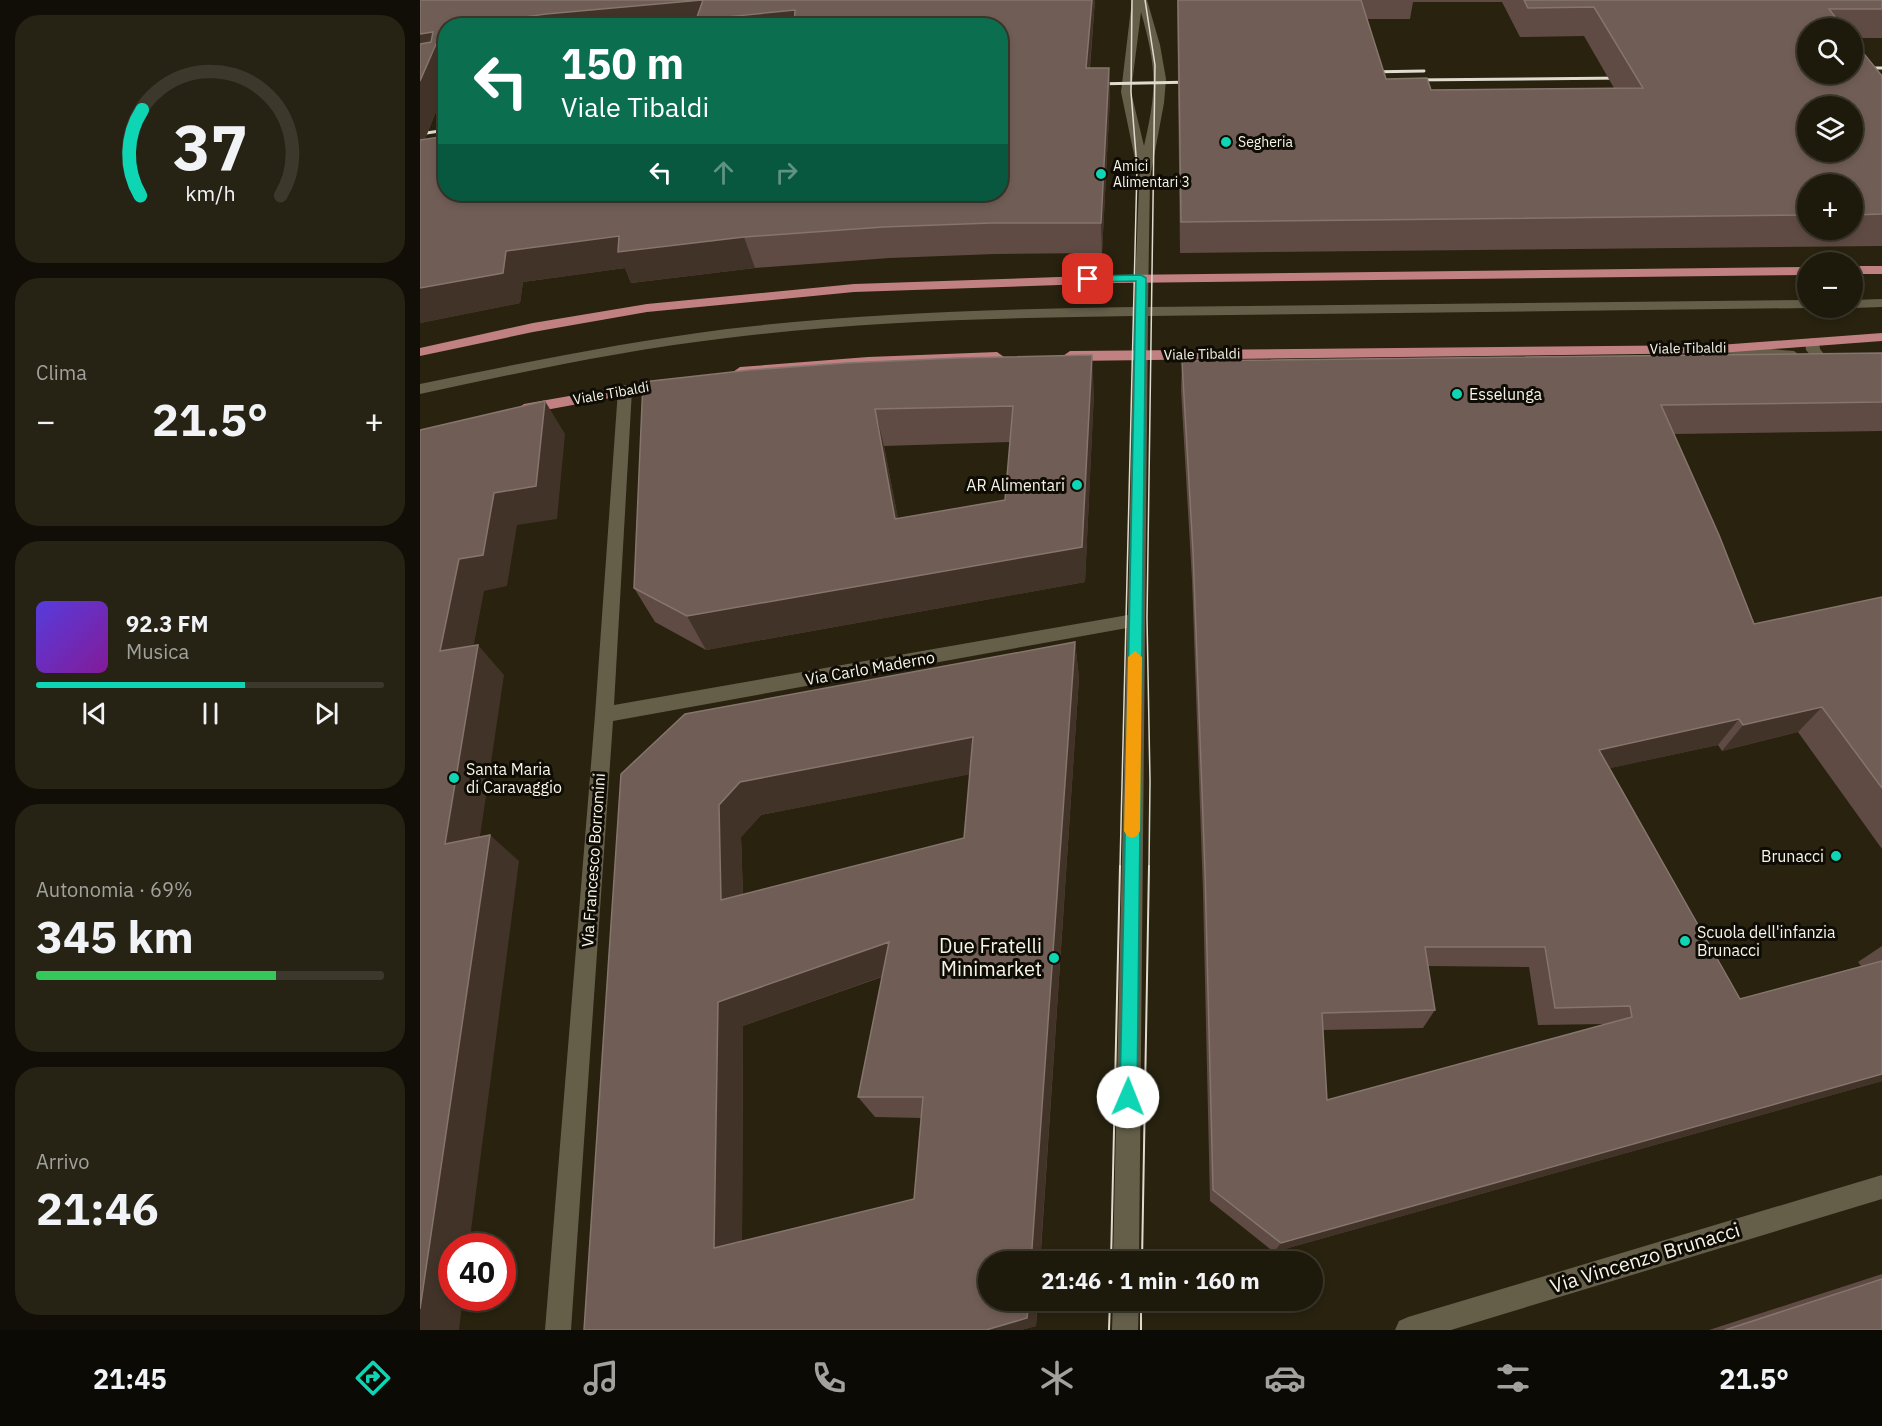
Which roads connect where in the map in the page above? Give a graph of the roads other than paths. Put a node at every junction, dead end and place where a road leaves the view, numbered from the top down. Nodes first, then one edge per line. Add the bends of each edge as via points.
1 (1137, 0) edge
2 (1142, 0) edge
3 (1144, 175) junction
4 (1863, 270) edge
5 (1882, 270) edge
6 (1797, 271) edge
7 (1141, 278) junction
8 (1882, 303) edge
9 (1797, 304) edge
10 (1863, 304) edge
11 (1141, 311) junction
12 (1882, 337) edge
13 (1812, 342) junction
14 (1719, 348) junction
15 (420, 352) edge
16 (1141, 355) junction
17 (1053, 356) edge
18 (1007, 357) edge
19 (721, 374) edge
20 (678, 381) edge
21 (420, 389) edge
22 (625, 390) junction
23 (510, 412) edge
24 (1136, 620) junction
25 (604, 715) junction
26 (1882, 1187) edge
27 (1126, 1251) edge
28 (1126, 1311) edge
29 (558, 1330) edge
30 (1125, 1330) edge
31 (1408, 1330) edge

1 - 3 street via 1126,92
2 - 3 street via 1160,82
3 - 7 street
4 - 5 main road
6 - 7 main road
7 - 11 street
7 - 15 main road via 929,284 723,299 632,311
8 - 10 street
9 - 11 street
11 - 16 street
11 - 21 street via 923,318 727,333
12 - 13 main road, Viale Tibaldi
13 - 14 main road, Viale Tibaldi
13 - 14 street via 1813,350 1826,360
14 - 16 main road, Viale Tibaldi
16 - 17 main road, Viale Tibaldi
16 - 24 street
18 - 19 main road via 815,363
20 - 22 main road, Viale Tibaldi
22 - 23 main road, Viale Tibaldi
22 - 25 street, Via Francesco Borromini
24 - 25 street, Via Carlo Maderno
24 - 27 street
25 - 29 street, Via Francesco Borromini
26 - 31 street, Via Vincenzo Brunacci
28 - 30 street

